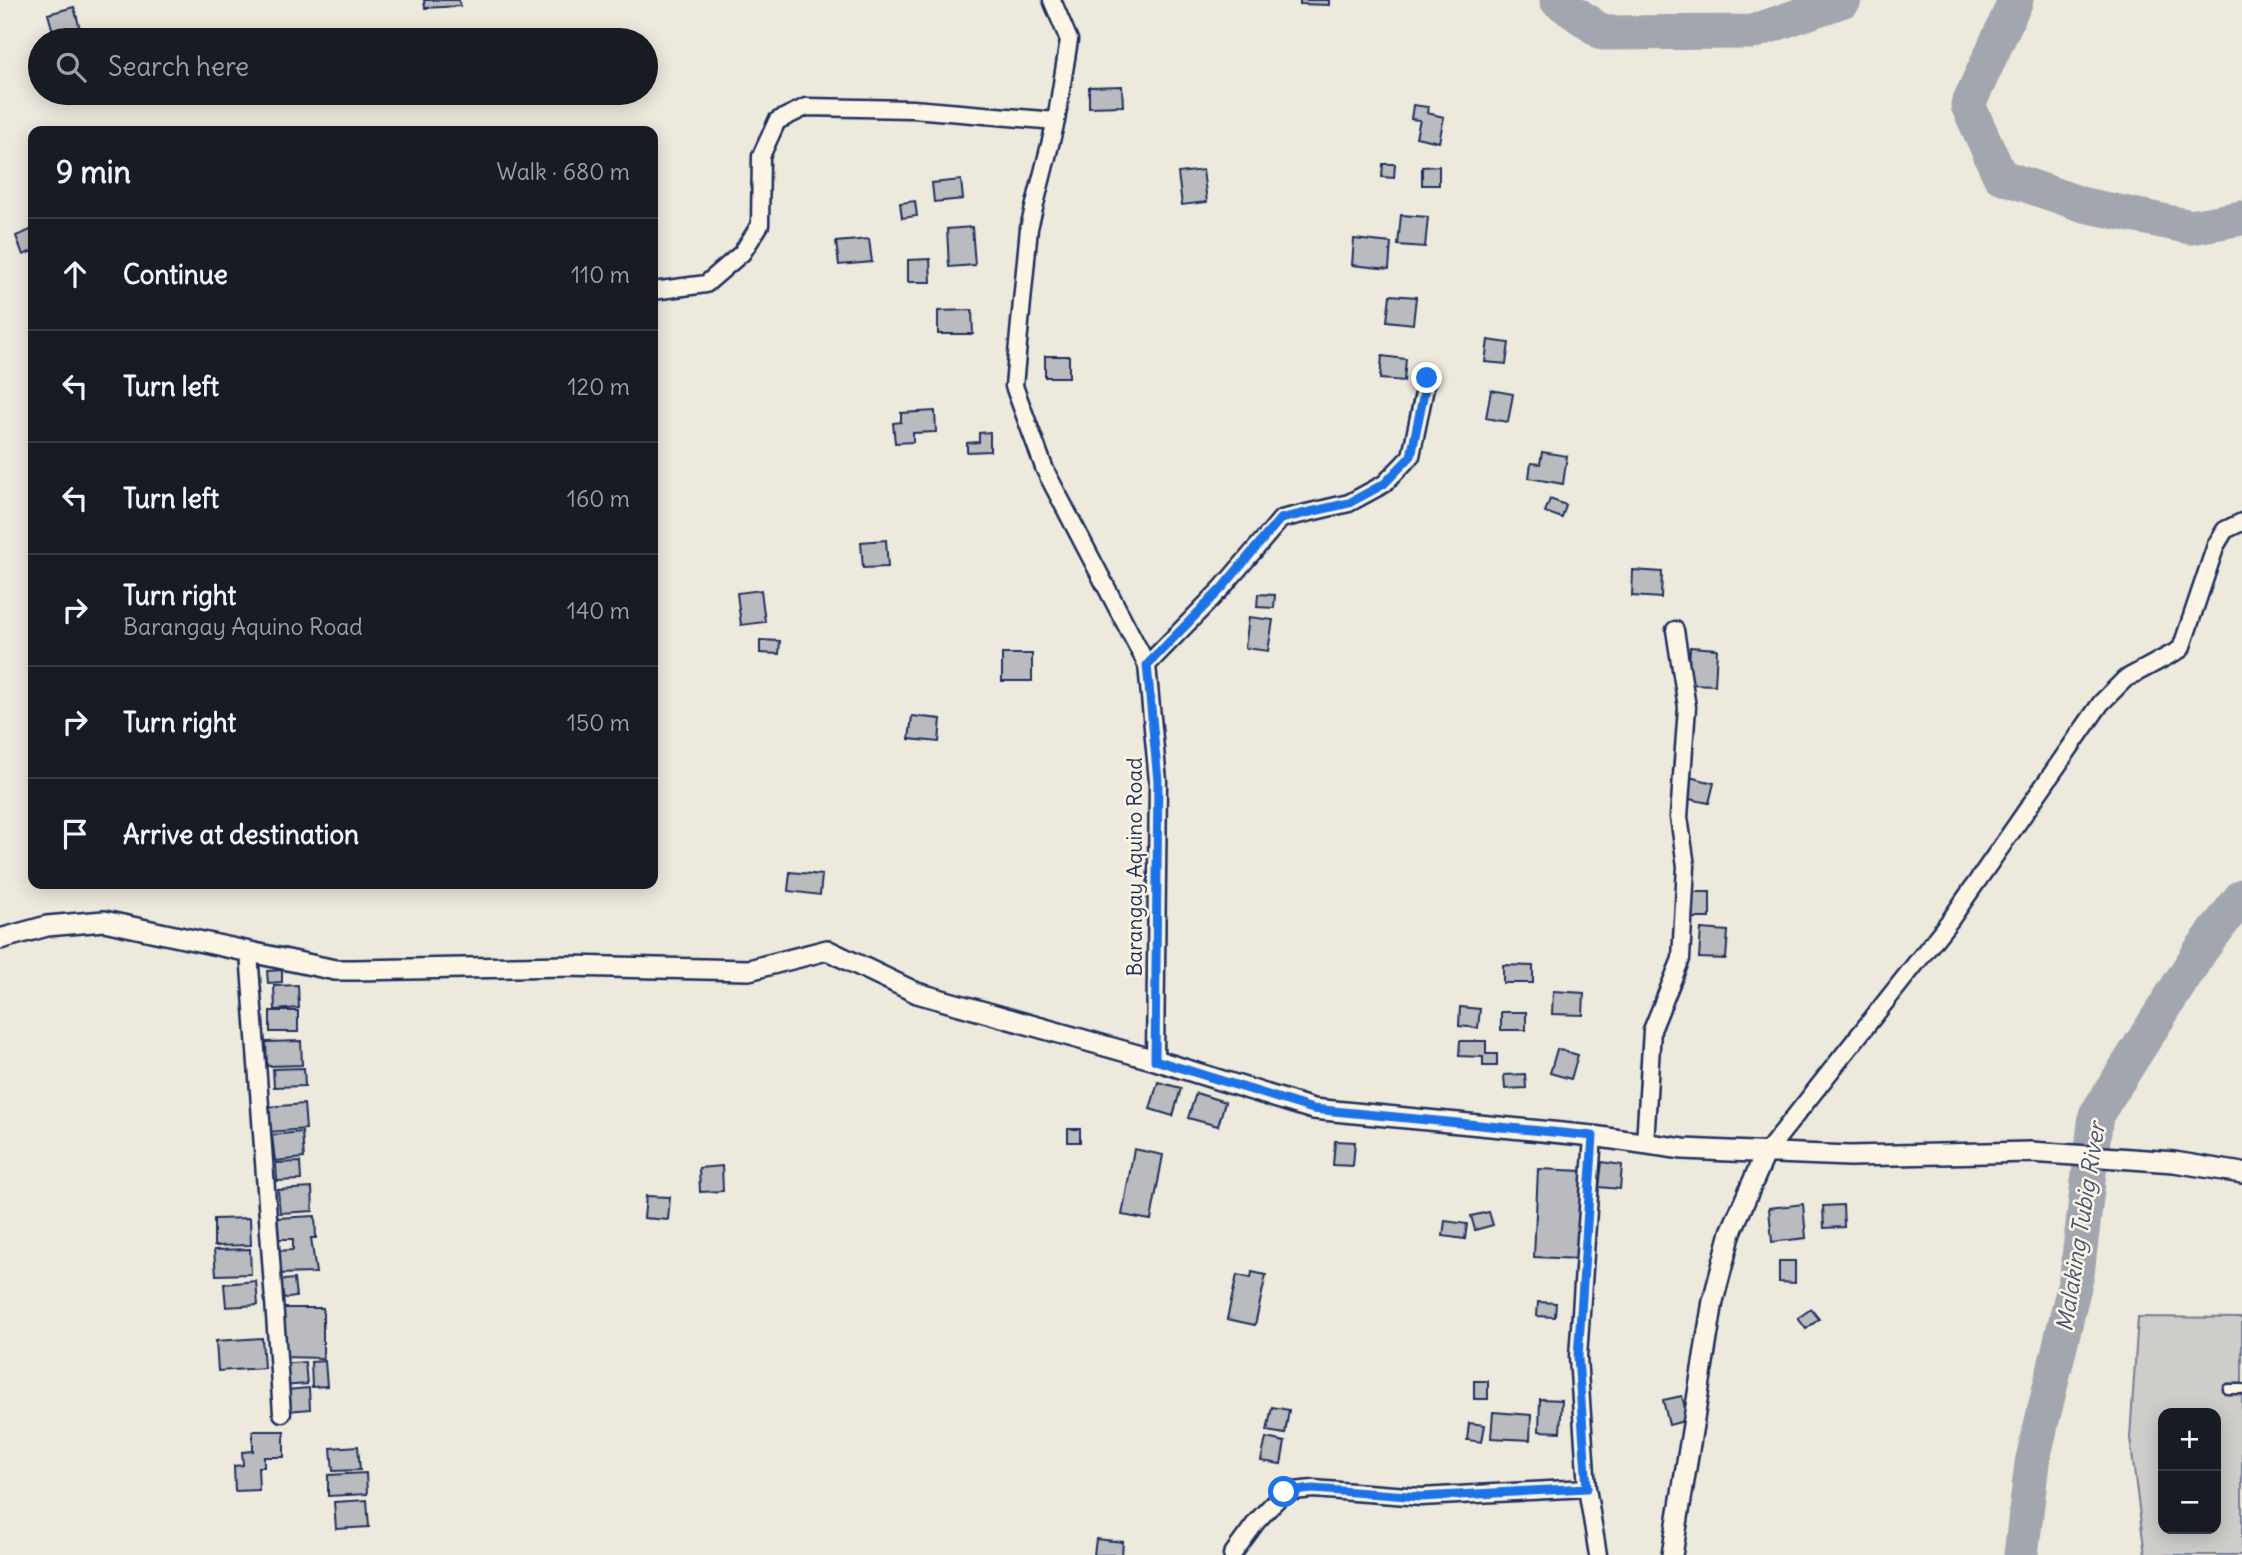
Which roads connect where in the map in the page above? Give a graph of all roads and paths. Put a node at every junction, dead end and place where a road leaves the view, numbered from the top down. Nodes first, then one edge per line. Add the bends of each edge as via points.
1 (1052, 0) edge
2 (1056, 121) junction
3 (658, 290) edge
4 (1427, 378) dead end
5 (2242, 522) edge
6 (1675, 630) dead end
7 (1147, 665) junction
8 (0, 939) edge
9 (249, 952) junction
10 (1155, 1060) junction
11 (1593, 1136) junction
12 (1645, 1143) junction
13 (1765, 1154) junction
14 (2242, 1173) edge
15 (2228, 1389) dead end
16 (2242, 1389) edge
17 (282, 1413) dead end
18 (1587, 1488) junction
19 (1232, 1555) edge
20 (1598, 1555) edge
21 (1672, 1555) edge

1 - 2 street, Barangay Aquino Road via 1069,40
2 - 3 street via 913,109 806,107 777,121 761,156 760,225 742,253 706,284
2 - 7 street, Barangay Aquino Road via 1030,228 1014,386 1045,470
4 - 7 street via 1411,456 1384,484 1349,503 1280,519 1222,588
5 - 13 street via 2225,530 2216,545 2181,649 2125,680 2101,703 1951,919
6 - 12 street via 1687,706 1679,817 1686,866 1681,959 1652,1030
7 - 10 street, Barangay Aquino Road via 1158,781
8 - 9 street via 47,926 104,921
9 - 10 street via 335,970 566,966 748,970 827,950 917,993
9 - 17 street
10 - 11 street via 1313,1109
11 - 12 street
11 - 18 street via 1578,1357
12 - 13 street
13 - 14 street via 2031,1152 2174,1162
13 - 21 street via 1731,1232 1713,1301
15 - 16 lane
18 - 19 street via 1421,1497 1313,1489 1284,1492
18 - 20 street

